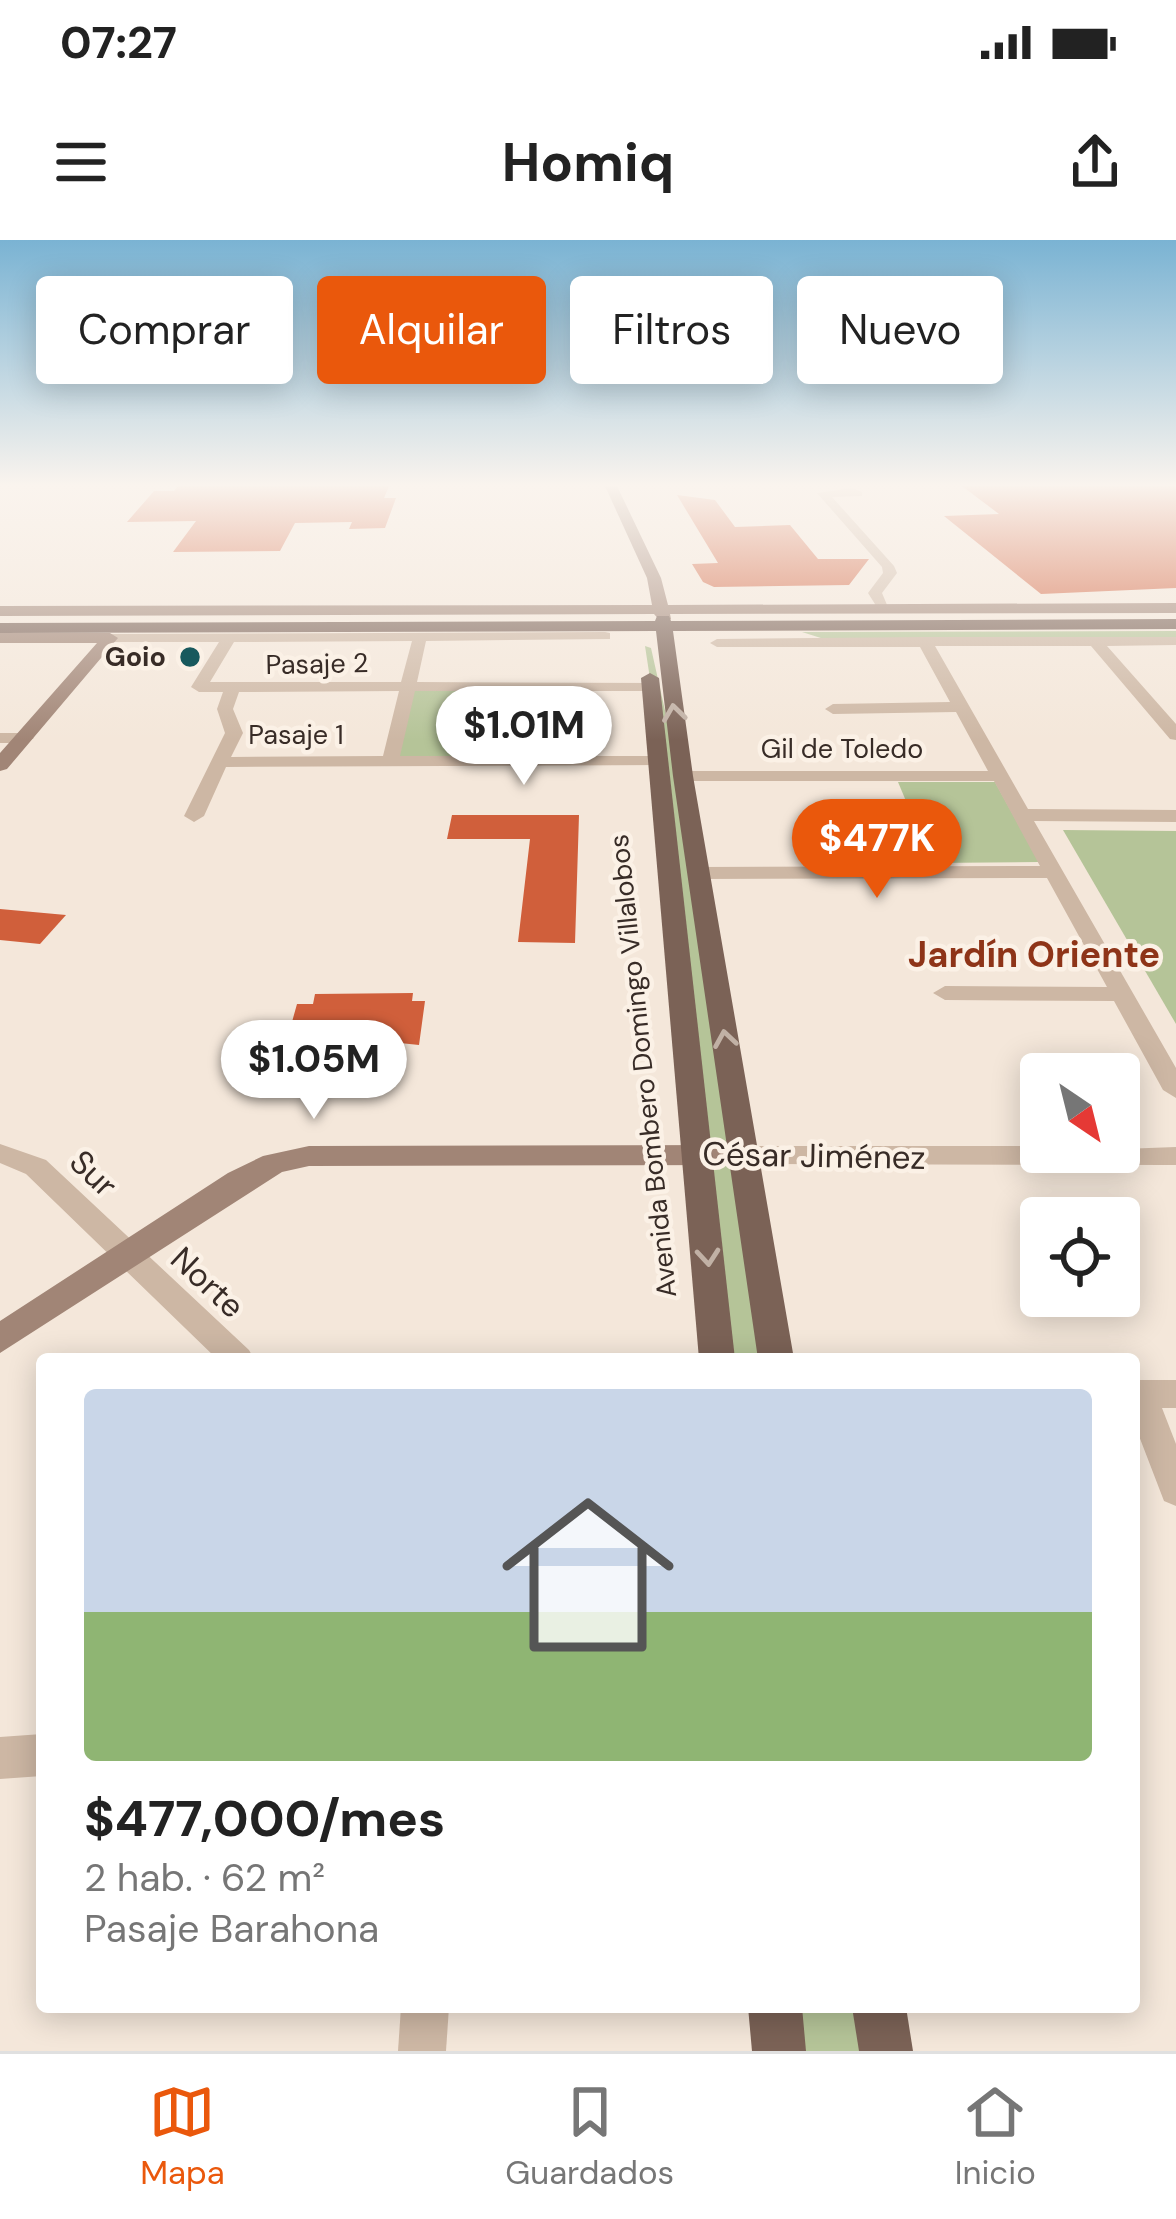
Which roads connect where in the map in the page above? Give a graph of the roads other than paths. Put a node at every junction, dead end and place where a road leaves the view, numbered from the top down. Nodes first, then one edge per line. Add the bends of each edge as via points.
1 (649, 571) edge
2 (889, 571) edge
3 (884, 609) junction
4 (1022, 609) junction
5 (398, 610) junction
6 (733, 610) junction
7 (832, 610) junction
8 (0, 615) edge
9 (1176, 616) edge
10 (922, 617) junction
11 (653, 618) junction
12 (793, 618) junction
13 (43, 619) junction
14 (69, 619) junction
15 (549, 620) junction
16 (476, 627) junction
17 (0, 628) edge
18 (714, 635) junction
19 (605, 636) dead end
20 (299, 637) junction
21 (420, 637) junction
22 (0, 638) edge
23 (110, 638) junction
24 (230, 638) junction
25 (924, 641) junction
26 (1095, 641) junction
27 (1176, 641) edge
28 (812, 642) joint
29 (650, 686) junction
30 (410, 687) junction
31 (507, 687) junction
32 (232, 690) junction
33 (1148, 702) junction
34 (1176, 702) edge
35 (962, 707) junction
36 (833, 709) dead end
37 (1176, 735) edge
38 (25, 738) junction
39 (0, 739) edge
40 (500, 761) junction
41 (222, 762) junction
42 (390, 762) junction
43 (0, 765) edge
44 (671, 768) junction
45 (1000, 776) junction
46 (1022, 815) junction
47 (194, 816) dead end
48 (1176, 816) edge
49 (1054, 872) junction
50 (700, 873) junction
51 (945, 993) dead end
52 (1122, 994) junction
53 (1176, 1090) edge
54 (0, 1153) edge
55 (699, 1154) junction
56 (743, 1155) junction
57 (1176, 1156) edge
58 (130, 1257) junction
59 (0, 1339) edge
60 (232, 1353) edge
61 (716, 1353) edge
62 (775, 1353) edge
63 (1140, 1394) edge
64 (1176, 1394) edge
65 (1140, 1401) edge
66 (1176, 1490) edge
67 (36, 1755) edge
68 (0, 1758) edge
69 (425, 2013) edge
70 (776, 2013) edge
71 (879, 2013) edge
72 (422, 2051) edge
73 (779, 2051) edge
74 (886, 2051) edge

1 - 11 street, Avenida Bombero Domingo Villalobos
2 - 3 street via 875,593
3 - 4 street
3 - 7 street
4 - 9 street
4 - 10 main road
5 - 11 street
5 - 14 street
5 - 15 main road
6 - 7 street
6 - 11 street
6 - 12 main road
7 - 10 main road
8 - 13 main road
9 - 10 main road
9 - 18 main road
10 - 12 main road
11 - 12 main road
11 - 15 main road
11 - 16 main road
11 - 18 main road
11 - 29 main road, Avenida Bombero Domingo Villalobos
44 -> 11 main road, Avenida Bombero Domingo Villalobos
13 - 14 main road
13 - 17 main road
14 - 15 main road
14 - 16 main road
16 - 20 main road
18 - 28 main road
19 - 21 street
20 - 21 street
20 - 24 street
21 - 30 street
22 - 23 street
23 - 24 street
23 - 38 street
24 - 32 street, Pasaje 2 via 200,688
25 - 26 street
25 - 28 street
25 - 35 street
26 - 27 street
26 - 33 street
29 - 31 street, Pasaje 2
29 - 44 main road, Avenida Bombero Domingo Villalobos
30 - 31 street, Pasaje 2
30 - 32 street, Pasaje 2
30 - 42 street
31 - 40 street
32 - 41 street via 225,709 235,730
33 - 34 street
33 - 37 street
35 - 36 street
35 - 45 street
38 - 39 street
38 - 43 street
40 - 42 street, Pasaje 1
40 - 44 street, Pasaje 1
41 - 42 street, Pasaje 1
41 - 47 street
44 - 45 street, Gil de Toledo
44 - 50 main road, Avenida Bombero Domingo Villalobos
44 - 55 main road, Avenida Bombero Domingo Villalobos
45 - 46 street
46 - 48 street
46 - 49 street
49 - 50 street
49 - 52 street
56 -> 50 main road, Avenida Bombero Domingo Villalobos
51 - 52 street
52 - 53 street
54 - 58 street, Sur via 36,1168
55 - 56 street, César Jiménez
55 - 58 street, César Jiménez via 309,1156 239,1181
55 -> 61 main road, Avenida Bombero Domingo Villalobos
56 - 57 street, César Jiménez
56 - 62 main road, Avenida Bombero Domingo Villalobos
58 - 59 street, César Jiménez
58 - 60 street, Norte
63 - 64 street
65 - 66 street
67 - 68 street
69 - 72 street
70 - 73 main road
71 - 74 main road

